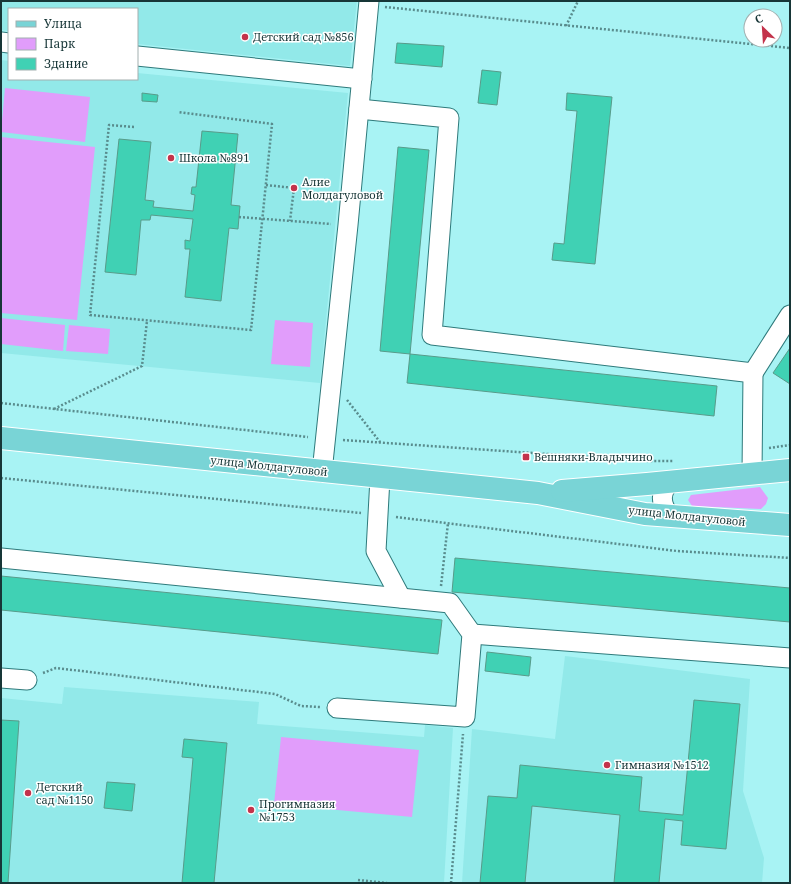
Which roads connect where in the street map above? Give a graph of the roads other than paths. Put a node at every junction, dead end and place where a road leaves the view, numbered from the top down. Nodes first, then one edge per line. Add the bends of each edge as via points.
1 (369, 3) edge
2 (138, 56) edge
3 (362, 79) junction
4 (359, 109) junction
5 (790, 315) edge
6 (753, 373) junction
7 (1, 438) edge
8 (790, 470) edge
9 (322, 472) junction
10 (752, 474) junction
11 (380, 478) junction
12 (672, 481) junction
13 (538, 493) junction
14 (670, 516) junction
15 (790, 525) edge
16 (1, 558) edge
17 (401, 598) junction
18 (472, 634) junction
19 (790, 658) edge
20 (1, 678) edge
21 (27, 680) road end
22 (337, 708) road end

1 - 3 street
2 - 3 street
3 - 4 street
4 - 6 street via 449,118 432,335
4 - 9 street
5 - 6 street
6 - 10 street
7 - 9 main road, улица Молдагуловой
8 - 10 main road, улица Молдагуловой
9 - 11 main road, улица Молдагуловой
10 - 12 main road, улица Молдагуловой
11 - 13 main road, улица Молдагуловой
11 - 17 street via 376,551
12 - 13 main road, улица Молдагуловой
12 - 14 street via 666,486 661,499
13 - 14 main road, улица Молдагуловой via 645,514
14 - 15 main road, улица Молдагуловой
16 - 17 street
17 - 18 street via 450,603
18 - 19 street
18 - 22 street via 465,717
20 - 21 street

